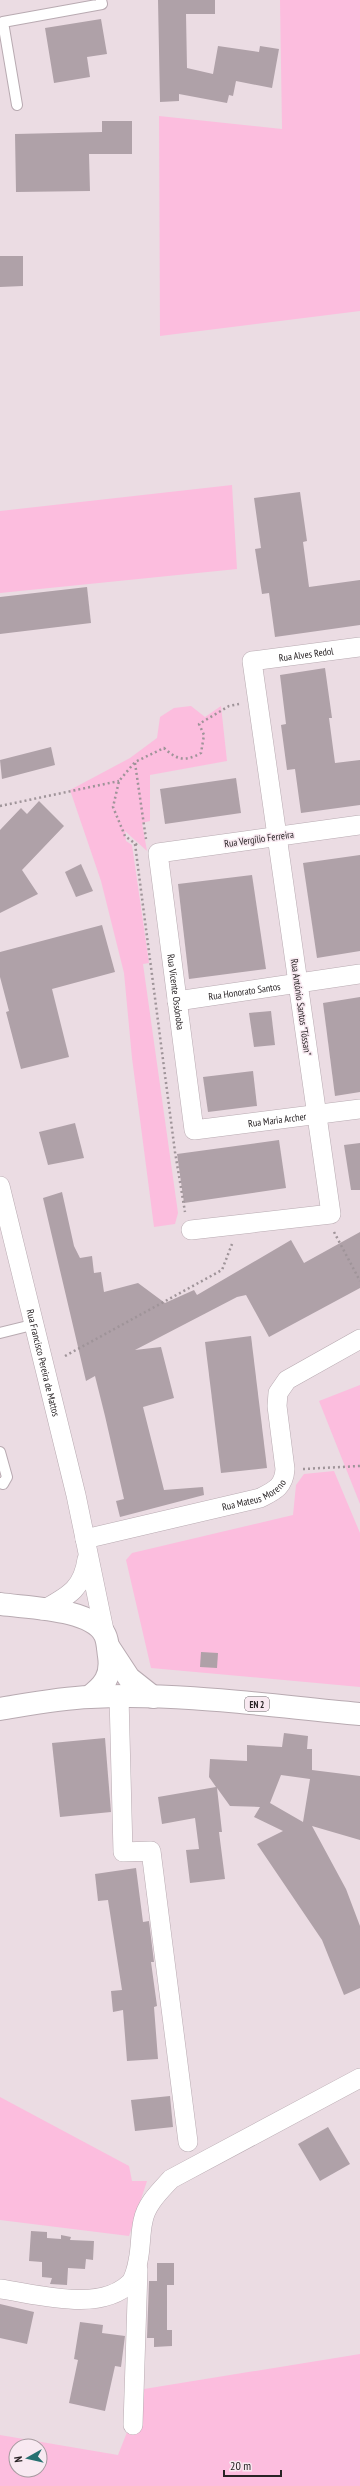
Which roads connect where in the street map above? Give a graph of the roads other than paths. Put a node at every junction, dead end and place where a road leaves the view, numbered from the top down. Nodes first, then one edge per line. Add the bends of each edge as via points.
1 (101, 0) edge
2 (17, 105) dead end
3 (360, 647) edge
4 (252, 661) joint
5 (360, 825) edge
6 (276, 836) junction
7 (153, 854) joint
8 (360, 974) edge
9 (298, 984) junction
10 (177, 1001) junction
11 (360, 1109) edge
12 (316, 1115) junction
13 (194, 1130) joint
14 (0, 1186) edge
15 (191, 1230) road end
16 (36, 1324) junction
17 (0, 1333) edge
18 (360, 1339) edge
19 (0, 1452) edge
20 (0, 1483) edge
21 (87, 1546) junction
22 (0, 1604) edge
23 (43, 1610) junction
24 (106, 1639) junction
25 (119, 1696) junction
26 (89, 1697) junction
27 (153, 1697) junction
28 (0, 1709) edge
29 (360, 1714) edge
30 (360, 2078) edge
31 (188, 2142) dead end
32 (138, 2261) junction
33 (0, 2289) edge
34 (133, 2425) dead end

1 - 2 lane via 102,4 3,22
3 - 4 street, Rua Alves Redol
4 - 6 street, Rua António Santos "Tóssan"
5 - 6 street, Rua Vergílio Ferreira
6 - 7 street, Rua Vergílio Ferreira
6 - 9 street, Rua António Santos "Tóssan"
7 - 10 street, Rua Vicente Ossónoba
8 - 9 street, Rua Honorato Santos
9 - 10 street, Rua Honorato Santos
9 - 12 street, Rua António Santos "Tóssan"
10 - 13 street, Rua Vicente Ossónoba
11 - 12 street, Rua Maria Archer
12 - 13 street, Rua Maria Archer
12 - 15 street, Rua António Santos "Tóssan" via 331,1214
14 - 16 street, Rua Francisco Pereira de Mattos
16 - 17 lane
16 - 21 street, Rua Francisco Pereira de Mattos
18 - 21 street, Rua Mateus Moreno via 287,1380 278,1393 277,1406 285,1469 278,1490 260,1498
19 - 20 lane via 6,1477 3,1484
21 - 23 street via 86,1572 78,1586
21 - 24 street, Rua Francisco Pereira de Mattos
22 - 23 main road
23 - 24 main road via 89,1619
24 - 26 main road via 110,1672 100,1688
24 - 27 main road via 129,1678
25 - 26 main road, EN 2
25 - 27 main road, EN 2
25 - 31 street via 123,1852 151,1852
26 - 28 main road, EN 2
27 - 29 main road, EN 2
30 - 32 street via 171,2179 155,2196 143,2220
32 - 33 street via 131,2283 118,2292 100,2298 84,2300
32 - 34 street

